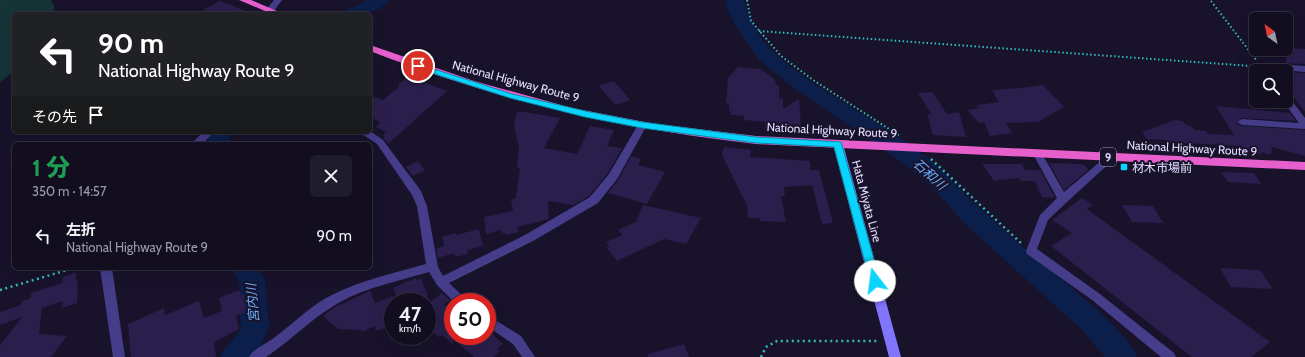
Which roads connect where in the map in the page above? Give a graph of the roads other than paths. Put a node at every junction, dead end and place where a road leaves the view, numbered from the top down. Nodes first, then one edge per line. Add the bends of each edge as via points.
1 (243, 0) edge
2 (278, 0) edge
3 (270, 10) junction
4 (275, 12) edge
5 (372, 49) edge
6 (1293, 69) edge
7 (1305, 69) edge
8 (1292, 108) edge
9 (1242, 122) dead end
10 (642, 125) junction
11 (1305, 125) edge
12 (207, 134) edge
13 (367, 134) edge
14 (198, 142) edge
15 (838, 144) junction
16 (1038, 154) junction
17 (1110, 157) junction
18 (1305, 166) edge
19 (1063, 199) junction
20 (432, 267) junction
21 (106, 270) edge
22 (441, 282) junction
23 (451, 293) edge
24 (496, 326) edge
25 (119, 357) edge
26 (255, 357) edge
27 (529, 357) edge
28 (895, 357) edge
29 (1170, 357) edge

1 - 3 highway
2 - 3 street
3 - 4 highway
5 - 10 highway, National Highway Route 9 / 9 via 510,96
6 - 7 street
8 - 11 street
9 - 11 street
10 - 15 highway, National Highway Route 9 / 9 via 756,140
10 - 22 street via 613,176 594,200 529,238
12 - 14 street
13 - 20 street via 380,142 417,194 422,206
15 - 16 highway, National Highway Route 9 / 9
15 - 28 main road, Hata Miyata Line
16 - 17 highway, National Highway Route 9 / 9
16 - 19 street
17 - 18 highway, National Highway Route 9 / 9
17 - 19 street
19 - 29 street via 1044,218 1030,251 1096,297
20 - 22 street
20 - 26 street via 339,297 326,304 267,351
21 - 25 street
22 - 23 street
24 - 27 street via 517,340

